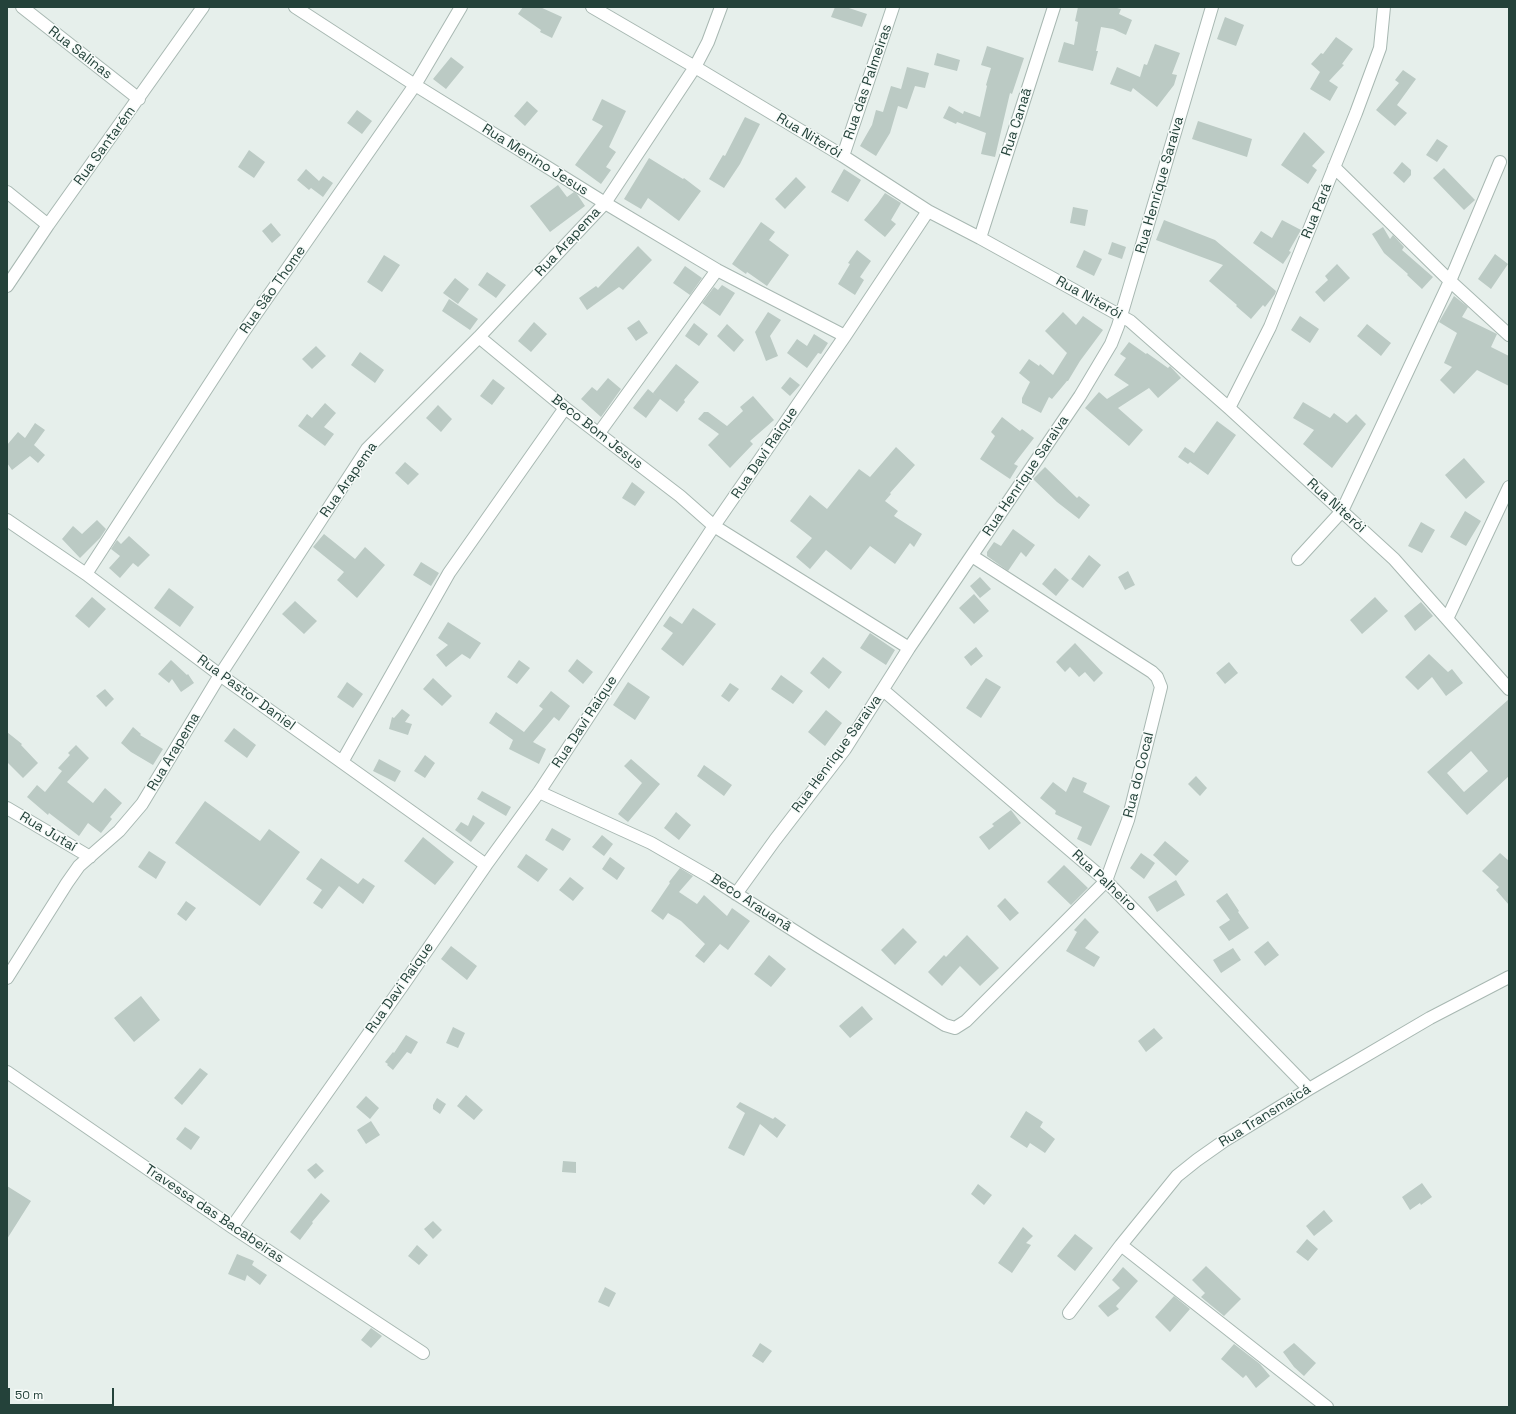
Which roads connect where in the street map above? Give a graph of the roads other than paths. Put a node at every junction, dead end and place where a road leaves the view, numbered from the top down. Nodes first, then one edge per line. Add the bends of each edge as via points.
1 (22, 7) edge
2 (202, 7) edge
3 (295, 7) edge
4 (461, 7) edge
5 (592, 7) edge
6 (721, 7) edge
7 (893, 7) edge
8 (1054, 7) edge
9 (1212, 7) edge
10 (1384, 7) edge
11 (695, 67) junction
12 (415, 85) junction
13 (139, 99) junction
14 (843, 156) junction
15 (1500, 162) dead end
16 (1334, 167) junction
17 (7, 192) edge
18 (604, 203) junction
19 (928, 210) junction
20 (48, 225) junction
21 (980, 238) junction
22 (717, 270) junction
23 (1450, 281) junction
24 (7, 286) edge
25 (1121, 316) junction
26 (1509, 335) edge
27 (845, 336) junction
28 (479, 337) junction
29 (565, 408) junction
30 (1229, 408) junction
31 (599, 433) junction
32 (1509, 487) edge
33 (1342, 511) junction
34 (7, 520) edge
35 (714, 526) junction
36 (972, 556) junction
37 (1298, 559) dead end
38 (86, 574) junction
39 (1447, 619) junction
40 (909, 648) junction
41 (220, 675) junction
42 (1509, 689) edge
43 (883, 690) junction
44 (342, 762) junction
45 (539, 792) junction
46 (7, 808) edge
47 (90, 857) junction
48 (486, 865) junction
49 (1106, 881) junction
50 (736, 894) junction
51 (1509, 977) edge
52 (7, 978) edge
53 (955, 1028) joint
54 (7, 1072) edge
55 (1309, 1088) junction
56 (232, 1227) junction
57 (1121, 1245) junction
58 (1069, 1313) dead end
59 (424, 1353) dead end
60 (1327, 1407) edge

1 - 13 street, Rua Salinas
2 - 13 street, Rua Santarém
3 - 12 street, Rua Menino Jesus
4 - 12 street, Rua São Thome
5 - 11 street, Rua Niterói
6 - 11 street, Rua Arapema
7 - 14 street, Rua das Palmeiras
8 - 21 street, Rua Canaã
9 - 25 street, Rua Henrique Saraiva
10 - 16 street, Rua Pará via 1380,48
11 - 14 street, Rua Niterói
11 - 18 street, Rua Arapema
12 - 18 street, Rua Menino Jesus
12 - 38 street, Rua São Thome via 244,331
13 - 20 street, Rua Santarém
14 - 19 street, Rua Niterói
15 - 23 street
16 - 23 street
16 - 30 street, Rua Pará via 1270,327
17 - 20 street
18 - 22 street, Rua Menino Jesus
18 - 28 street, Rua Arapema
19 - 21 street, Rua Niterói
19 - 27 street, Rua Davi Raique
20 - 24 street, Rua Santarém
21 - 25 street, Rua Niterói
22 - 27 street, Rua Menino Jesus
22 - 31 street
23 - 26 street
23 - 33 street
25 - 30 street, Rua Niterói via 1130,321
25 - 36 street, Rua Henrique Saraiva via 1111,344 1080,396
27 - 35 street, Rua Davi Raique
28 - 29 street, Beco Bom Jesus
28 - 41 street, Rua Arapema via 367,449
29 - 31 street, Beco Bom Jesus
29 - 44 street via 449,573
30 - 33 street, Rua Niterói
31 - 35 street, Beco Bom Jesus
32 - 39 street
33 - 37 street
33 - 39 street, Rua Niterói via 1394,559
34 - 38 street, Rua Pastor Daniel
35 - 40 street, Beco Bom Jesus
35 - 45 street, Rua Davi Raique
36 - 40 street, Rua Henrique Saraiva
36 - 49 street, Rua do Cocal via 1152,672 1160,683 1128,820
38 - 41 street, Rua Pastor Daniel
39 - 42 street, Rua Niterói
40 - 43 street, Rua Henrique Saraiva
41 - 44 street, Rua Pastor Daniel
41 - 47 street, Rua Arapema via 142,804 119,831
43 - 49 street, Rua Palheiro
43 - 50 street, Rua Henrique Saraiva via 845,749
44 - 48 street, Rua Pastor Daniel
45 - 48 street, Rua Davi Raique
45 - 50 street, Beco Arauanã via 651,843
46 - 47 street, Rua Jutaí
47 - 52 street, Rua Arapema via 66,883
48 - 56 street, Rua Davi Raique
49 - 53 street, Rua do Cocal via 966,1021
49 - 55 street, Rua Palheiro
50 - 53 street, Beco Arauanã via 945,1025
51 - 55 street, Rua Transmaicá via 1430,1018
54 - 56 street, Travessa das Bacabeiras
55 - 57 street, Rua Transmaicá via 1224,1141 1182,1172
56 - 59 street, Travessa das Bacabeiras
57 - 58 street, Rua Transmaicá
57 - 60 street

